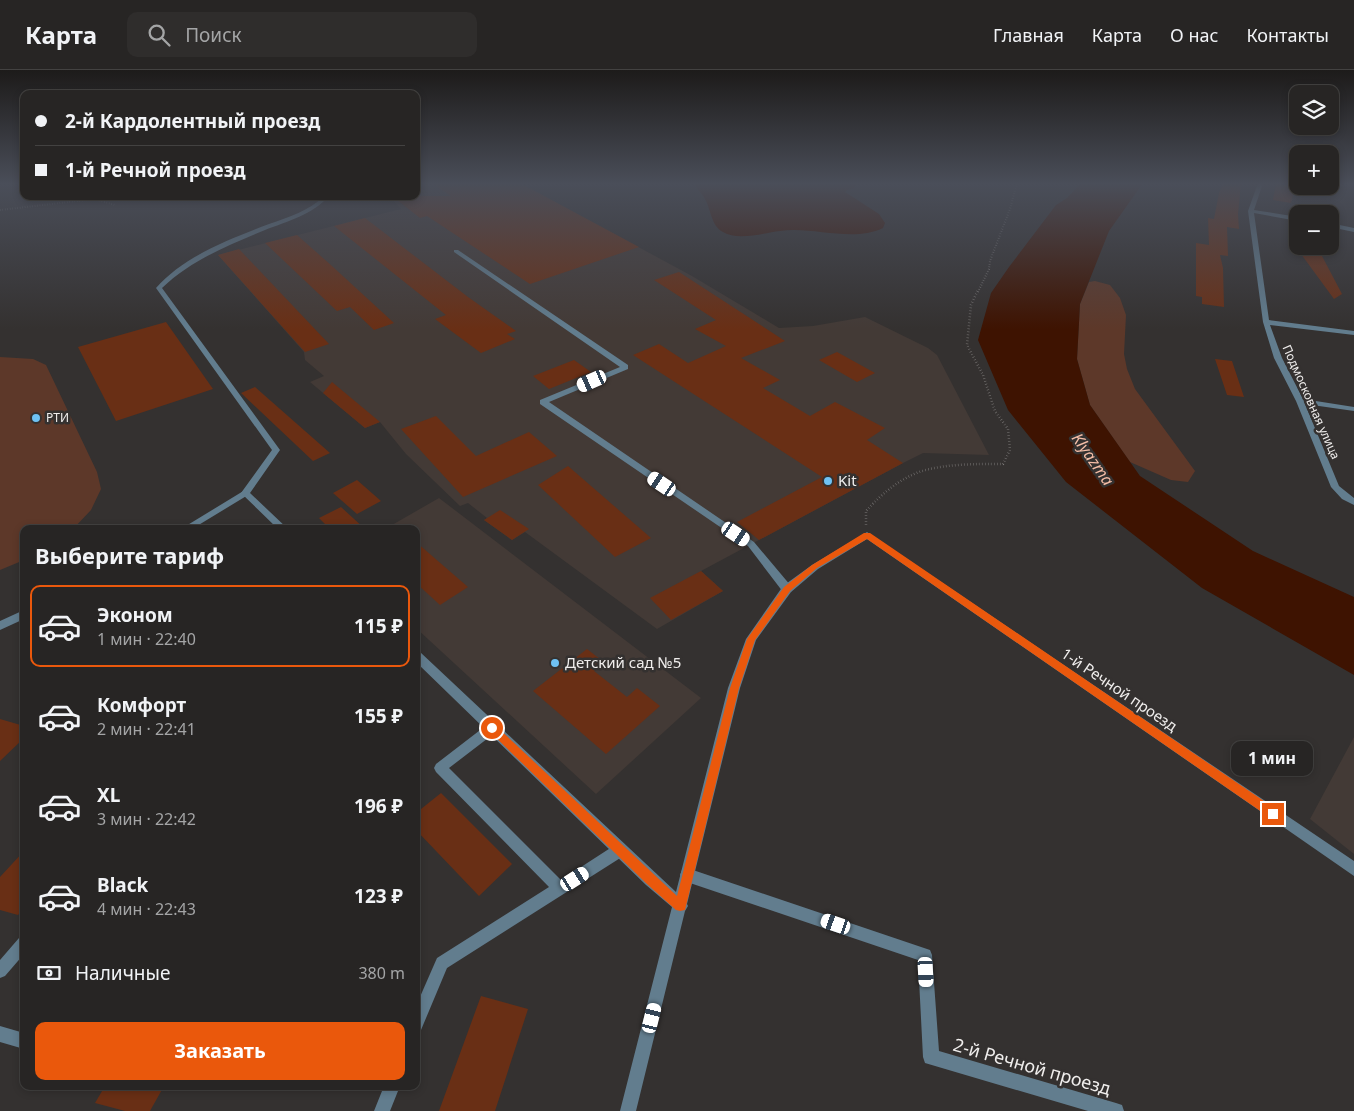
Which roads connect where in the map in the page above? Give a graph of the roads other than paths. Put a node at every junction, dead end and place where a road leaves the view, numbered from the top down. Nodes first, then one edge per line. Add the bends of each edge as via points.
1 (257, 232) edge
2 (1254, 232) edge
3 (456, 251) dead end
4 (1266, 322) junction
5 (1354, 333) edge
6 (1300, 401) junction
7 (1354, 409) edge
8 (245, 493) junction
9 (1354, 502) edge
10 (192, 525) edge
11 (280, 525) edge
12 (787, 589) junction
13 (20, 616) edge
14 (0, 626) edge
15 (420, 659) edge
16 (492, 728) junction
17 (620, 850) junction
18 (1354, 869) edge
19 (687, 875) junction
20 (560, 888) junction
21 (680, 906) junction
22 (20, 947) edge
23 (0, 971) edge
24 (420, 1015) edge
25 (0, 1034) edge
26 (20, 1040) edge
27 (390, 1090) edge
28 (382, 1111) edge
29 (628, 1111) edge
30 (1116, 1111) edge

1 - 8 street via 180,270 160,288 276,450
2 - 4 street, Подмосковная улица
3 - 12 street via 625,367 543,402 751,544
4 - 5 street
4 - 6 street, Подмосковная улица via 1278,358
6 - 7 street
6 - 9 street, Подмосковная улица via 1335,487
8 - 10 street
8 - 11 street
12 - 18 street, 1-й Речной проезд via 815,566 867,535
12 - 19 street via 748,647 734,688
13 - 14 street
15 - 16 street
16 - 17 street
16 - 20 street via 440,768
17 - 20 street
17 - 21 street
19 - 21 street
19 - 30 street, 2-й Речной проезд via 925,954 931,1057
20 - 24 street via 442,962
21 - 29 street
22 - 23 street
25 - 26 street
27 - 28 street

